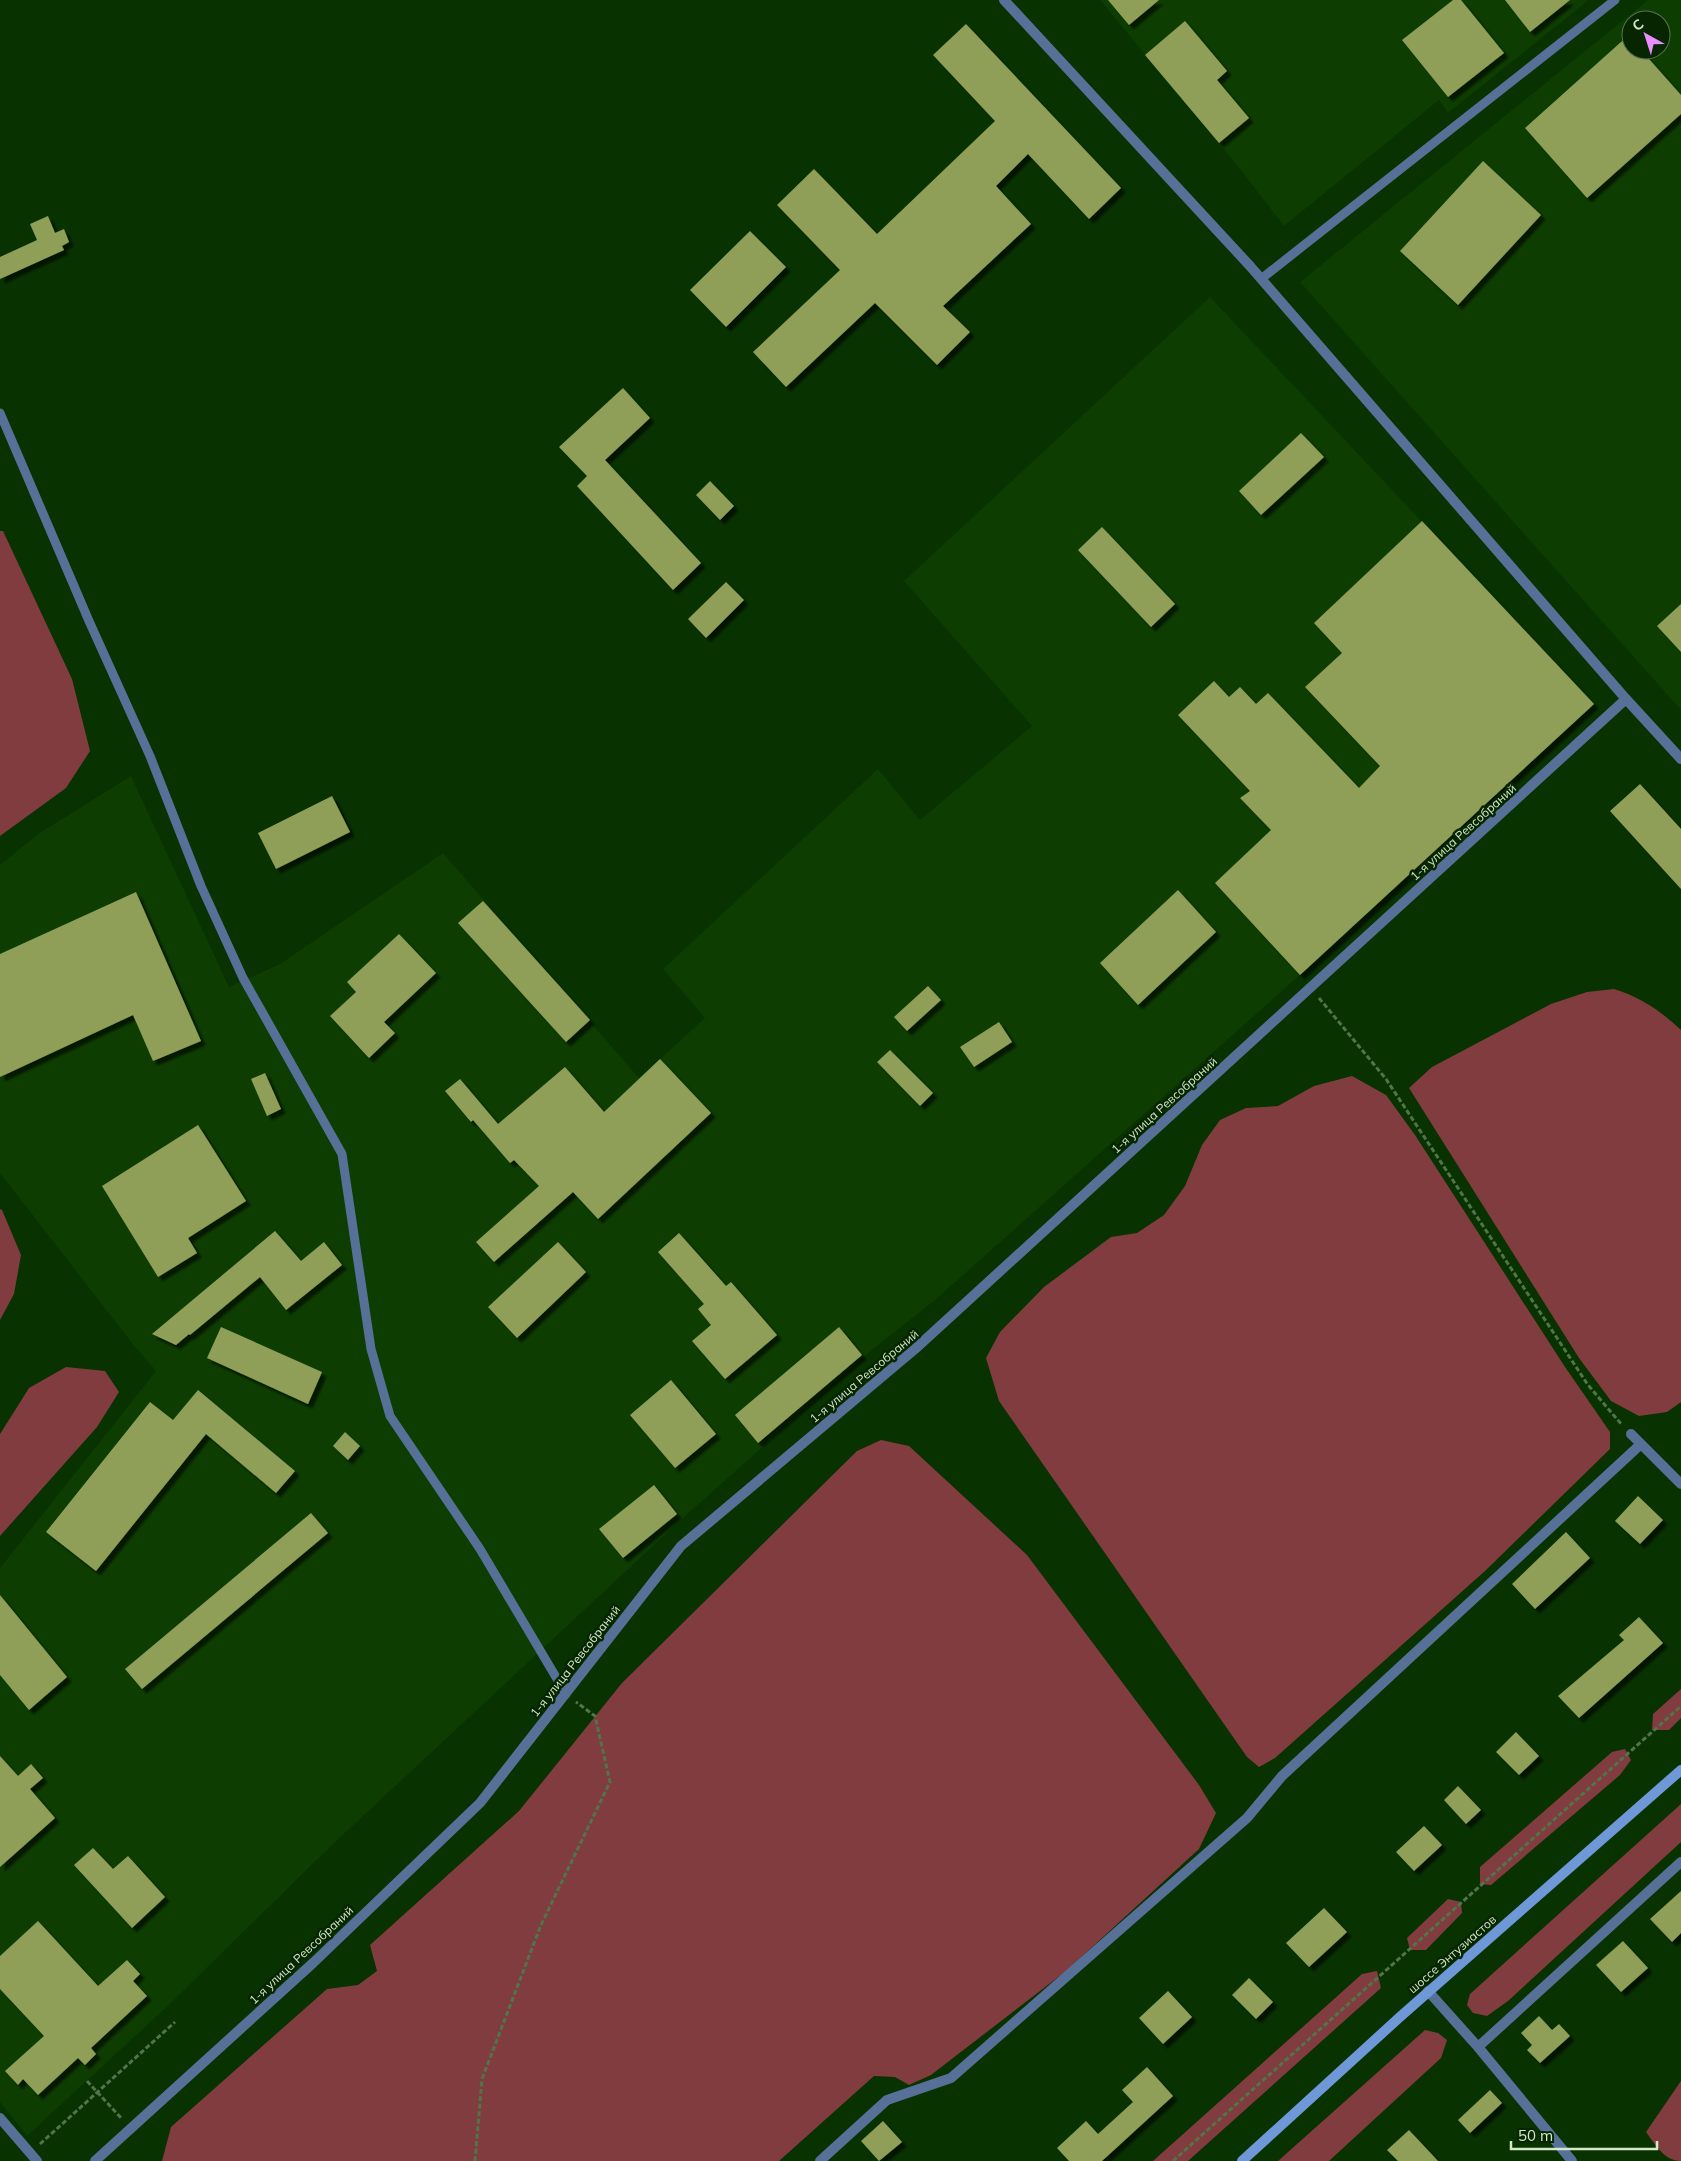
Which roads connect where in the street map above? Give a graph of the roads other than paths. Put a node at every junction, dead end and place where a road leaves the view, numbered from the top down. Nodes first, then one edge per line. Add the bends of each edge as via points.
1 (1004, 0) edge
2 (1615, 0) edge
3 (1261, 278) junction
4 (0, 413) edge
5 (1626, 699) junction
6 (1681, 759) edge
7 (1631, 1434) road end
8 (1641, 1444) junction
9 (1681, 1484) edge
10 (566, 1694) junction
11 (1681, 1770) edge
12 (1681, 1862) edge
13 (1428, 1991) junction
14 (1478, 2047) junction
15 (0, 2118) edge
16 (34, 2157) edge
17 (95, 2161) edge
18 (820, 2161) edge
19 (1242, 2161) edge
20 (1572, 2161) edge

1 - 3 street
2 - 3 lane
3 - 5 street
4 - 10 lane via 150,756 201,886 239,970 342,1154 371,1349 390,1416 480,1549
5 - 6 street
5 - 10 street, 1-я улица Ревсобраний via 915,1349 681,1546
7 - 8 street
8 - 9 street
8 - 18 street via 1282,1776 1247,1818 951,2078 887,2100
10 - 17 street, 1-я улица Ревсобраний via 480,1804
11 - 13 main road, шоссе Энтузиастов
12 - 14 street
13 - 14 street
13 - 19 main road, шоссе Энтузиастов
14 - 20 street
15 - 16 street

